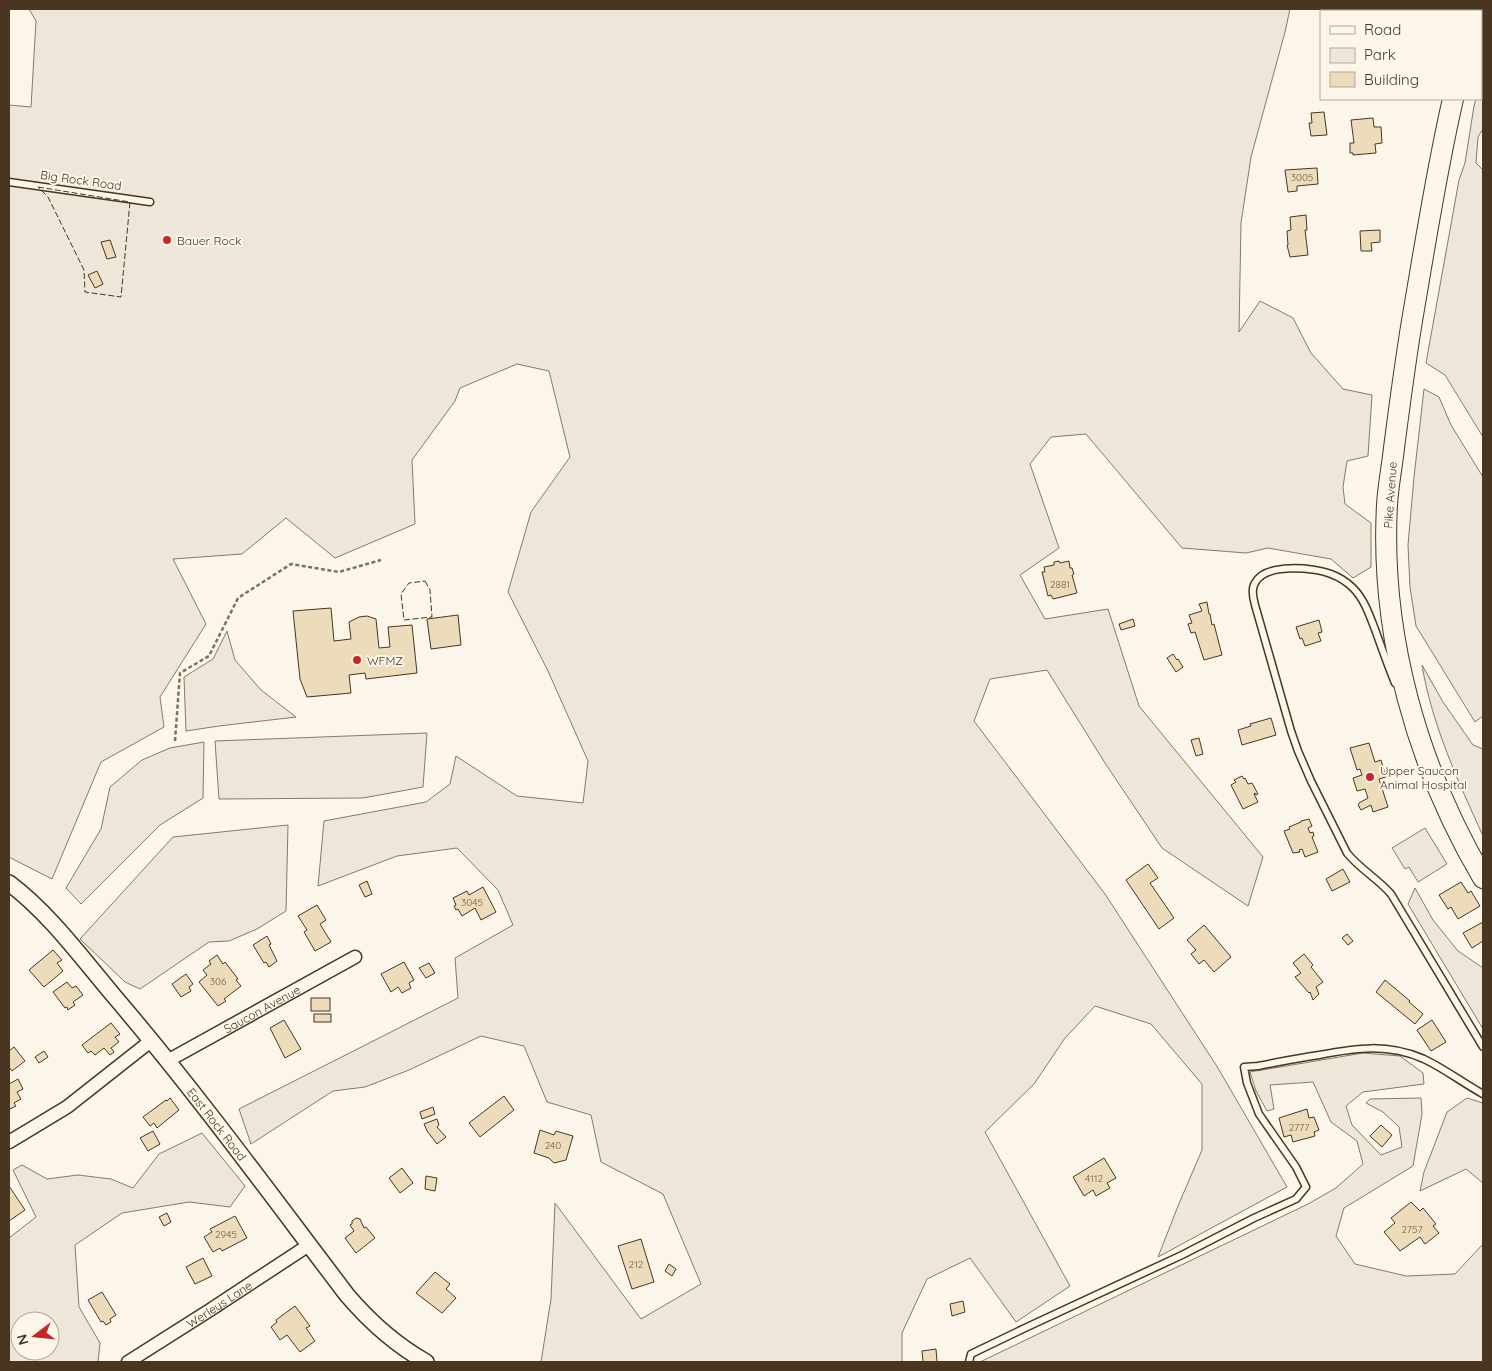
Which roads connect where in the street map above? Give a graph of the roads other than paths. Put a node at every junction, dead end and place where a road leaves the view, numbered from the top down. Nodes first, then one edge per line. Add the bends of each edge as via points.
1 (1453, 100) edge
2 (9, 182) edge
3 (150, 202) dead end
4 (1449, 814) junction
5 (1483, 878) edge
6 (9, 883) edge
7 (356, 957) dead end
8 (152, 1040) junction
9 (1483, 1047) edge
10 (169, 1060) junction
11 (1483, 1094) edge
12 (9, 1142) edge
13 (309, 1245) junction
14 (128, 1362) edge
15 (426, 1362) edge
16 (969, 1362) edge

1 - 4 main road, Pike Avenue via 1403,376 1387,504 1395,639 1415,727
2 - 3 lane, Big Rock Road
4 - 5 main road, Pike Avenue
4 - 9 lane via 1444,812 1361,597 1330,573 1285,569 1264,574 1254,584 1255,605 1291,731 1311,781 1347,853 1391,894
6 - 8 street, East Rock Road via 56,927
7 - 10 street, Saucon Avenue
8 - 10 street, East Rock Road
8 - 12 street via 67,1107
10 - 13 street, East Rock Road
11 - 16 lane via 1423,1059 1383,1048 1355,1049 1244,1067 1259,1114 1306,1187 1296,1199 1174,1260 971,1354
13 - 14 street, Werleys Lane
13 - 15 street, East Rock Road via 347,1295 377,1326

